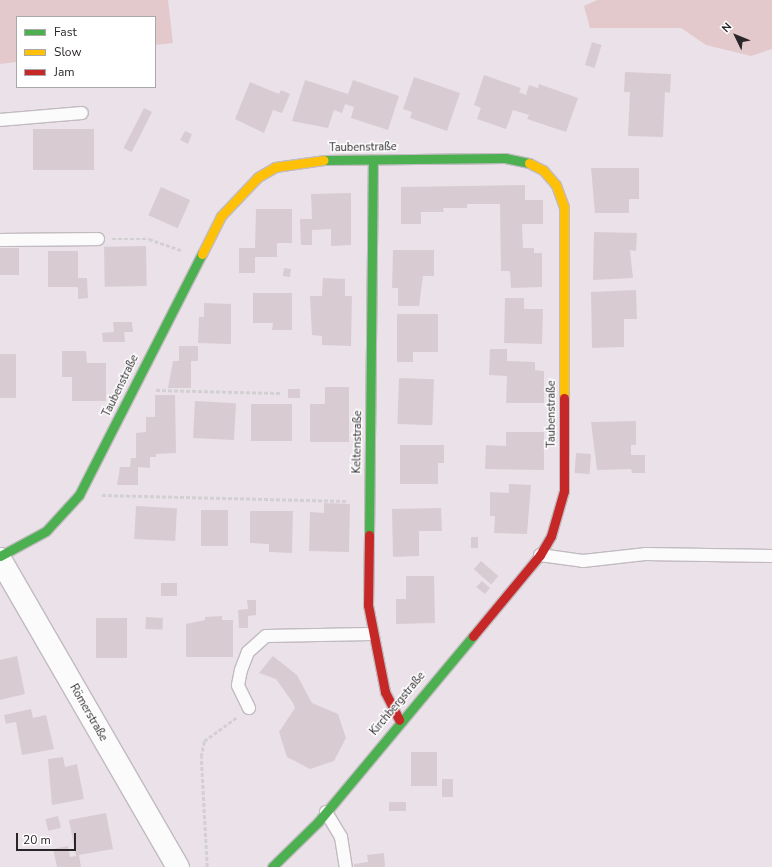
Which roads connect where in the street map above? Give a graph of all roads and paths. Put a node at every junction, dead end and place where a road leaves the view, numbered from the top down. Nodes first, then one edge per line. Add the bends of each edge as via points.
1 (82, 113) dead end
2 (0, 120) edge
3 (373, 160) junction
4 (98, 239) joint
5 (0, 240) edge
6 (198, 258) junction
7 (157, 390) dead end
8 (280, 393) dead end
9 (79, 495) junction
10 (369, 502) junction
11 (540, 555) junction
12 (772, 556) edge
13 (0, 558) edge
14 (371, 634) junction
15 (249, 708) joint
16 (399, 720) junction
17 (326, 812) junction
18 (178, 867) edge
19 (207, 867) edge
20 (272, 867) edge
21 (346, 867) edge

1 - 2 lane
3 - 6 street, Taubenstraße via 293,162 258,176 221,216
3 - 10 street, Keltenstraße
3 - 11 street, Taubenstraße via 522,160 542,170 556,185 564,207 564,491 551,536
4 - 5 lane
4 - 6 path via 165,242
6 - 9 street, Taubenstraße
7 - 8 path
9 - 10 path
9 - 13 street, Taubenstraße via 46,531
10 - 14 street, Keltenstraße
11 - 12 lane via 583,561 645,554
11 - 16 street, Kirchbergstraße
13 - 18 street, Römerstraße
14 - 15 lane via 266,636 248,652 241,670 238,685 241,698
14 - 16 street, Keltenstraße via 385,692
15 - 19 path via 212,732 204,741 201,757
16 - 17 street, Kirchbergstraße
17 - 20 street, Kirchbergstraße via 296,847
17 - 21 lane via 341,837

